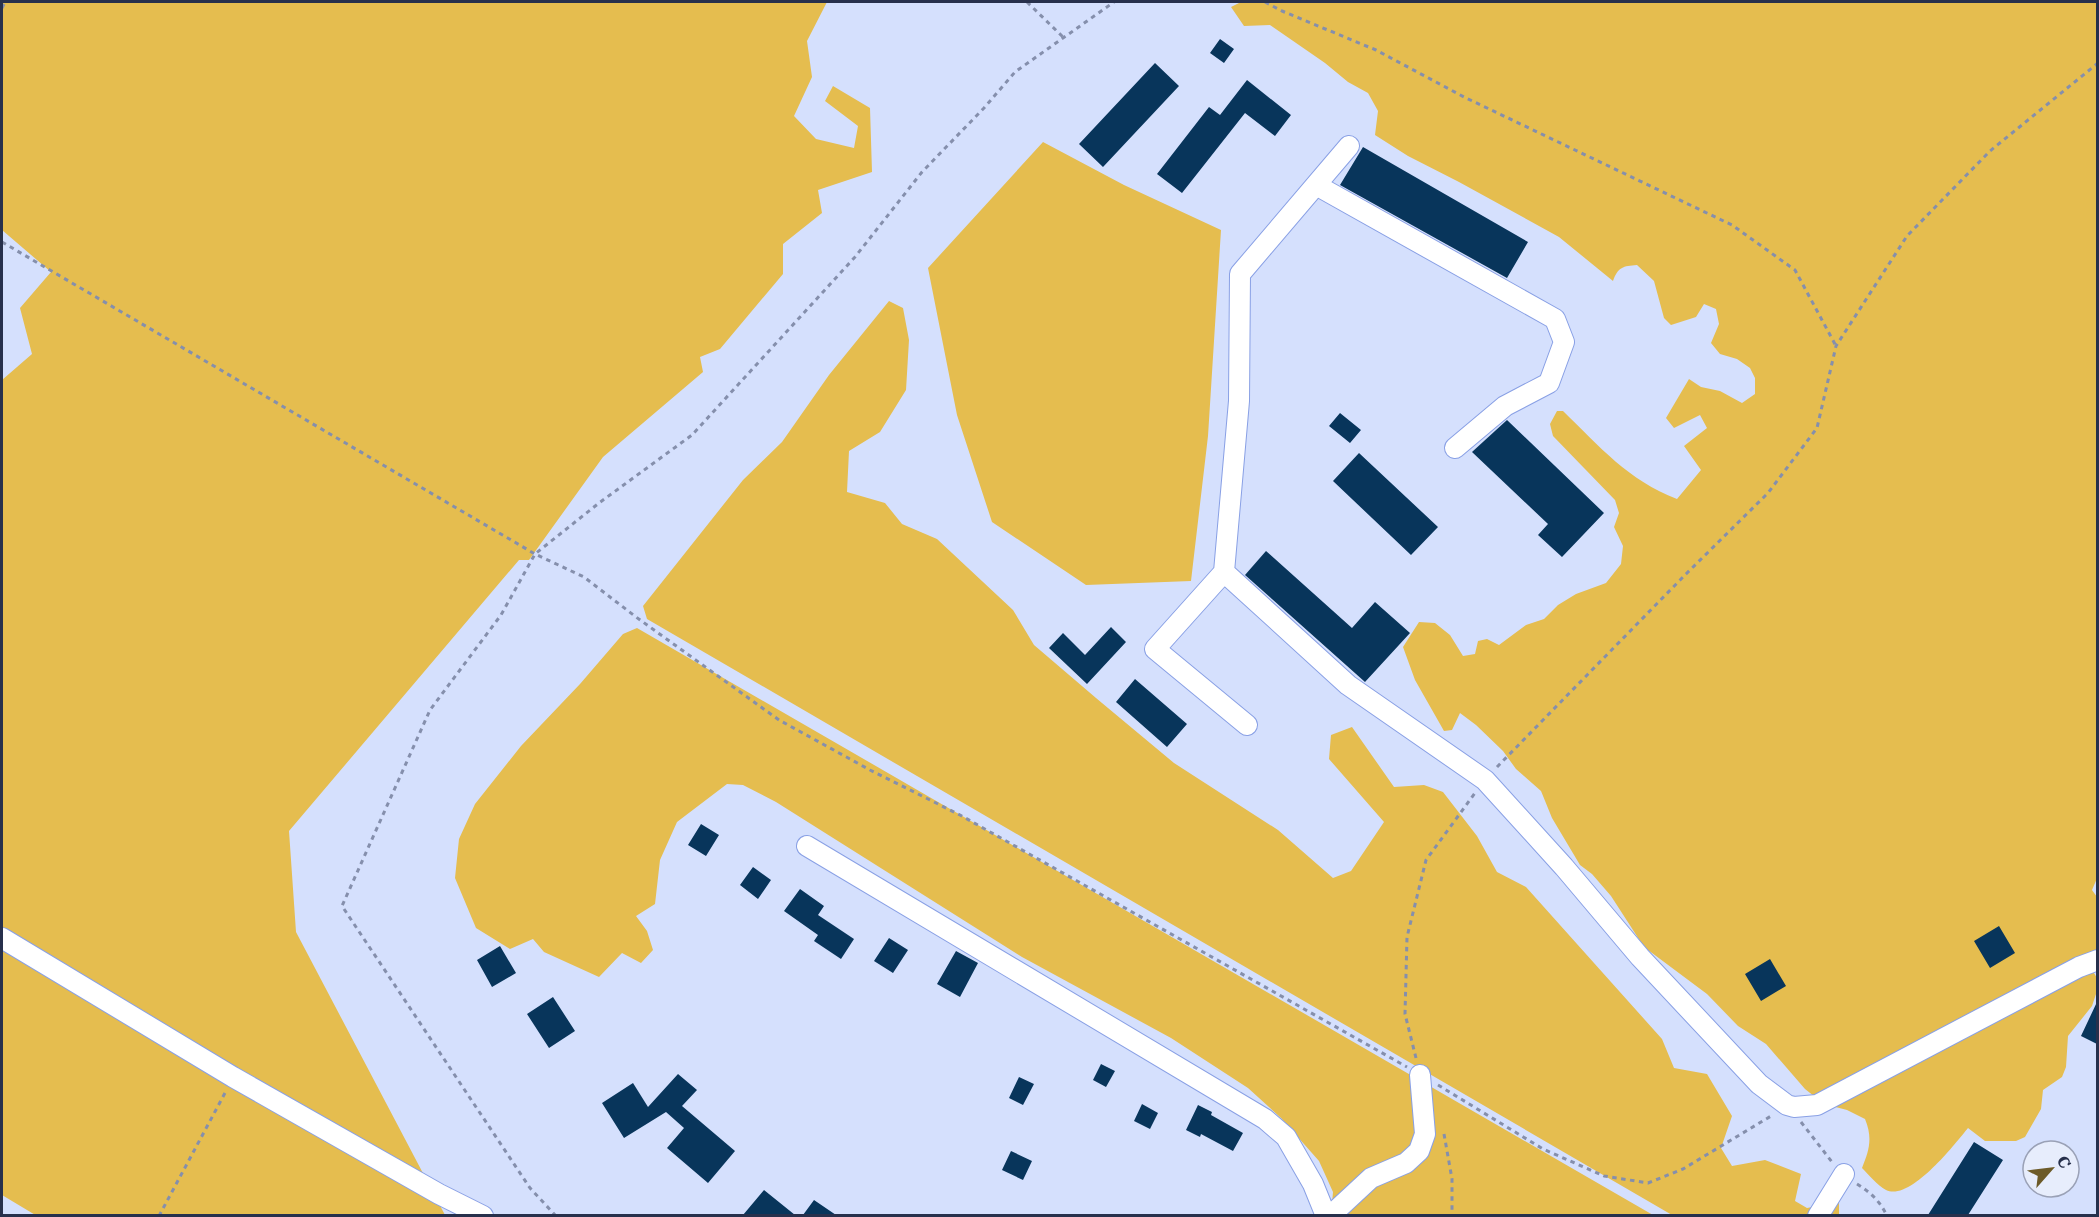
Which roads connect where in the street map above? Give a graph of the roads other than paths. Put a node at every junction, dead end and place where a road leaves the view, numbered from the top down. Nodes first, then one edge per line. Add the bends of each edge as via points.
1 (1349, 146) dead end
2 (1316, 185) junction
3 (1455, 448) dead end
4 (1224, 572) junction
5 (1247, 725) dead end
6 (807, 846) dead end
7 (2, 938) edge
8 (2097, 960) edge
9 (1420, 1075) road end
10 (1844, 1174) dead end
11 (483, 1215) edge
12 (1328, 1215) edge
13 (1818, 1215) edge

1 - 2 street
2 - 3 street via 1555,319 1564,342 1549,383 1505,406
2 - 4 street via 1240,274 1239,401
4 - 5 street via 1155,649
4 - 8 street via 1348,684 1485,780 1693,1016 1759,1084 1787,1105 1817,1105
6 - 12 street via 1265,1119 1286,1137
7 - 11 street via 233,1077
9 - 12 street via 1425,1134 1419,1151 1406,1163 1371,1179
10 - 13 street

